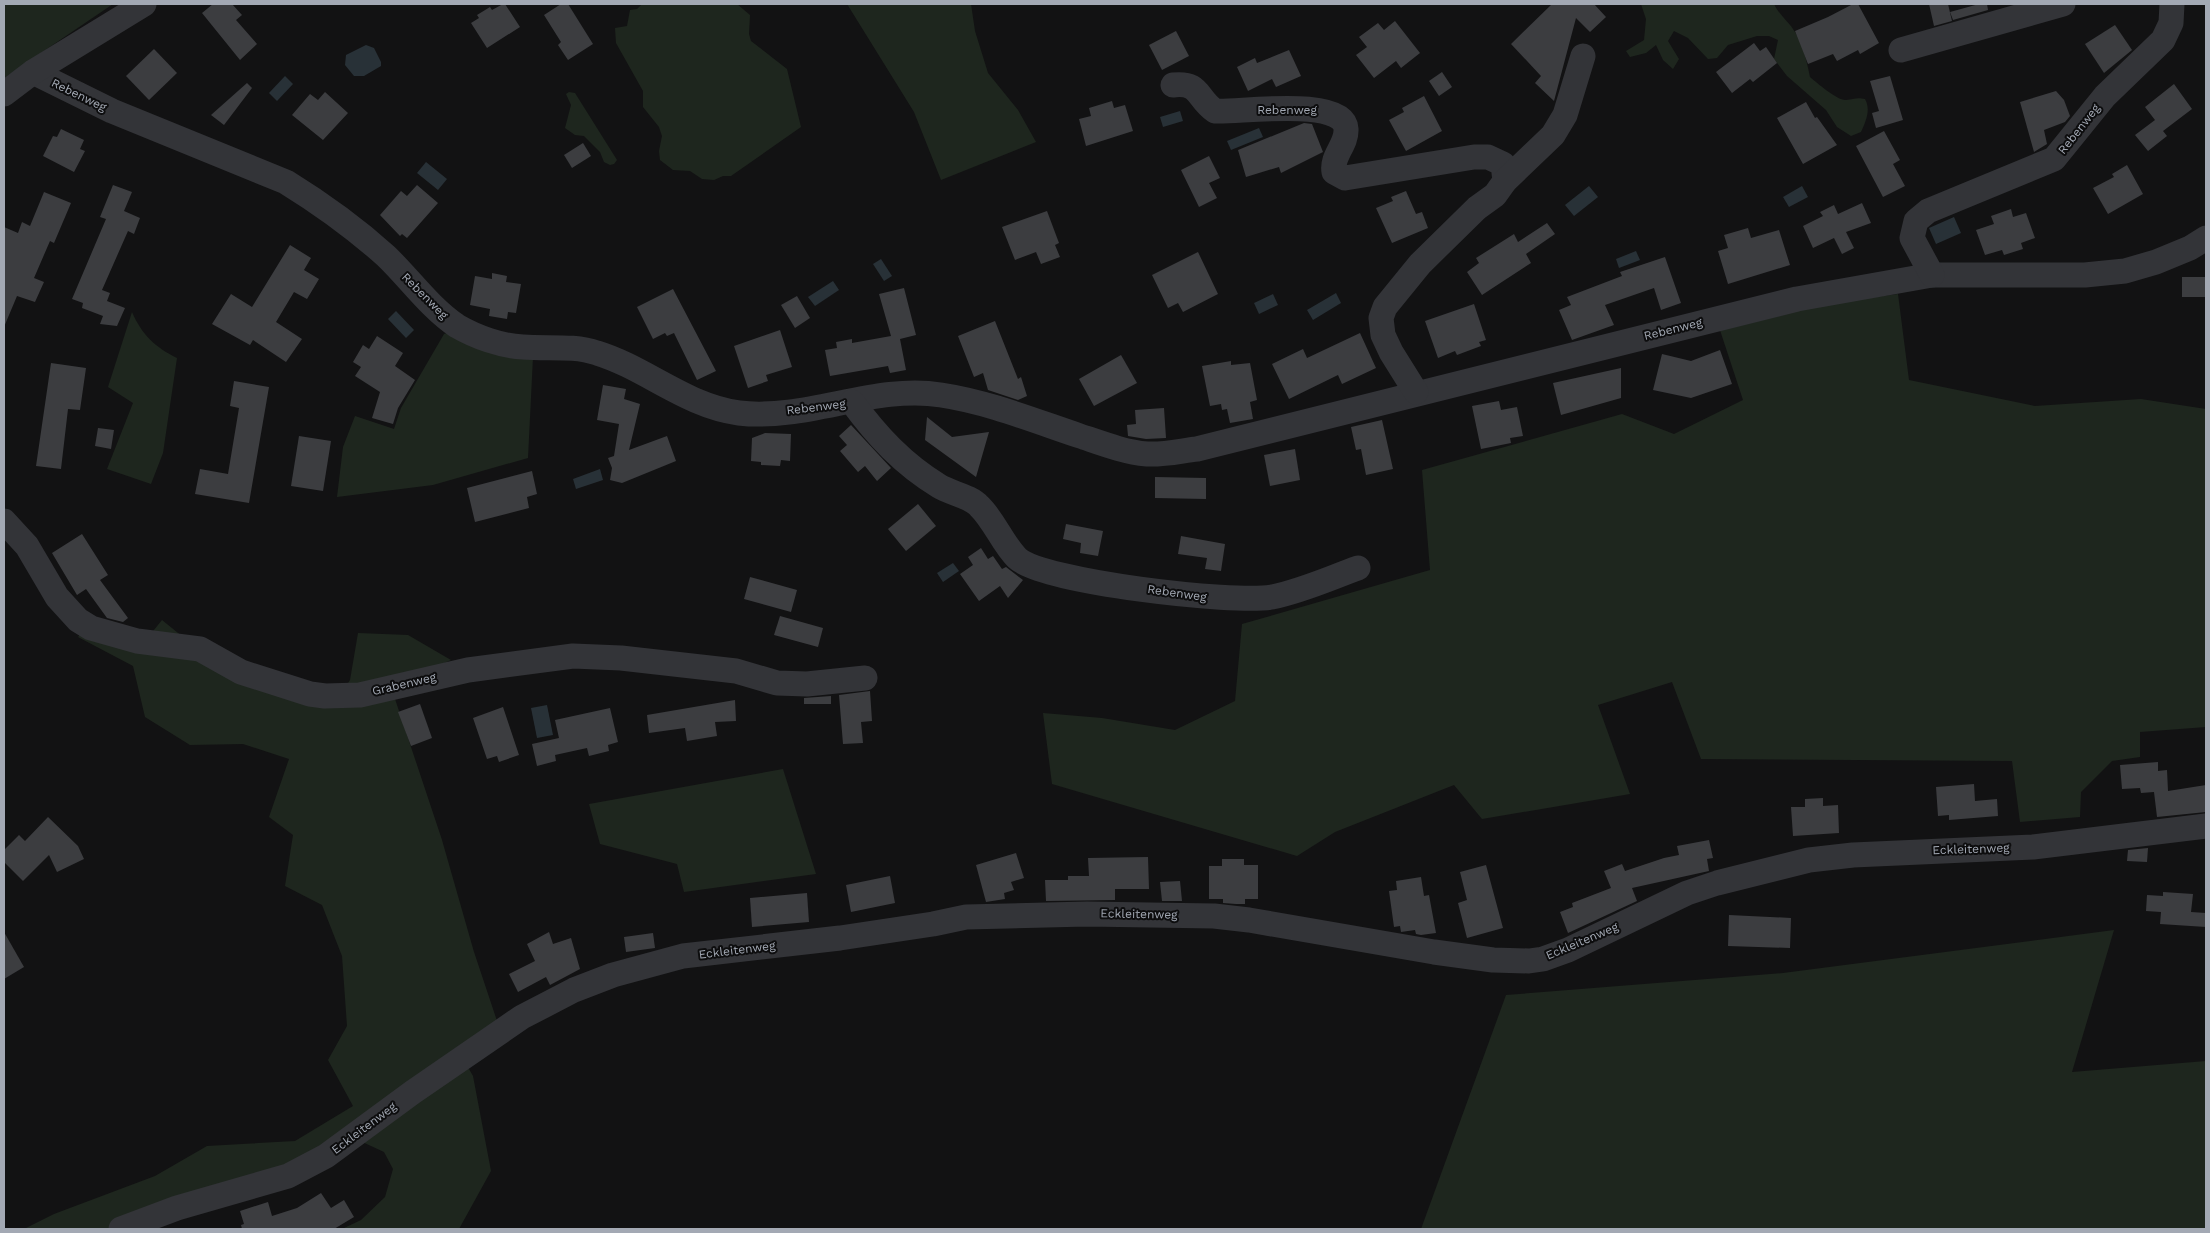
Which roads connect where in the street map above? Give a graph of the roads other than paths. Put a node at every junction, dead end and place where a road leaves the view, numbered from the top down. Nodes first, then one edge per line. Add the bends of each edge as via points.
1 (144, 4) edge
2 (2064, 4) edge
3 (2172, 4) edge
4 (1901, 50) dead end
5 (1583, 56) dead end
6 (33, 72) junction
7 (1173, 85) dead end
8 (4, 94) edge
9 (1505, 181) junction
10 (2206, 238) edge
11 (1932, 275) junction
12 (1416, 392) junction
13 (852, 402) junction
14 (4, 521) edge
15 (1358, 568) dead end
16 (865, 678) dead end
17 (2206, 826) edge
18 (120, 1229) edge

1 - 6 street
2 - 4 street
3 - 11 street, Rebenweg via 2171,23 2163,40 2105,96 2054,160 1928,211 1916,221 1912,238
5 - 9 street via 1565,115 1553,135
6 - 8 street
6 - 13 street, Rebenweg via 112,111 286,182 385,256 447,318 482,337 520,347 576,348 594,352 619,360 702,404 739,413 767,413
7 - 9 street, Rebenweg via 1193,87 1215,111 1293,108 1333,113 1344,122 1346,129 1335,157 1334,172 1345,178 1488,157 1503,164
9 - 12 street via 1495,195 1477,208 1420,264 1385,307 1381,318 1383,335
10 - 11 street, Rebenweg via 2156,262 2125,270 2085,275
11 - 12 street, Rebenweg via 1797,299
12 - 13 street, Rebenweg via 1197,449 1163,454 1126,450 944,395 898,392
13 - 15 street, Rebenweg via 908,466 940,487 978,504 1017,558 1034,569 1105,584 1245,600 1302,589
14 - 16 street, Grabenweg via 32,553 56,597 78,620 91,628 137,641 200,649 241,672 310,694 360,694 468,670 573,656 736,671 778,683 807,684
17 - 18 street, Eckleitenweg via 2033,847 1809,860 1687,893 1568,950 1529,961 1434,952 1240,919 1096,914 966,917 849,937 683,956 613,975 574,990 522,1017 326,1156 288,1176 177,1208

